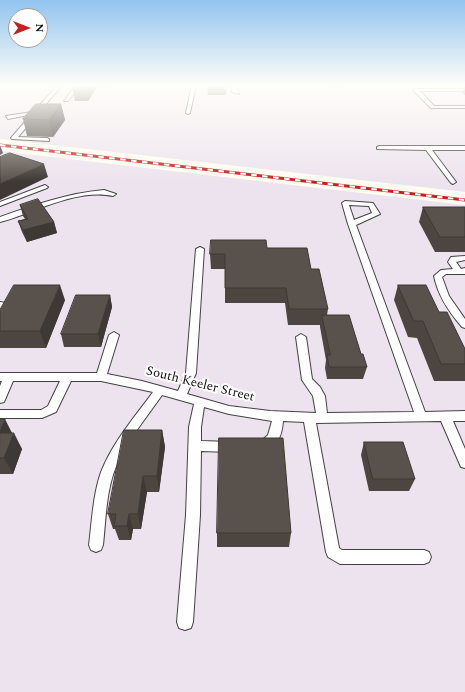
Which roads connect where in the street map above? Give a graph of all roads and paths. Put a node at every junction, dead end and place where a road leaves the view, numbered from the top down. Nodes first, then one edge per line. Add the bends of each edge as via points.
1 (30, 117) edge
2 (47, 140) dead end
3 (379, 148) dead end
4 (428, 148) junction
5 (465, 148) edge
6 (453, 182) dead end
7 (45, 187) dead end
8 (113, 194) dead end
9 (0, 204) edge
10 (0, 220) edge
11 (352, 224) dead end
12 (200, 249) dead end
13 (465, 258) edge
14 (461, 271) edge
15 (0, 305) edge
16 (0, 312) edge
17 (465, 325) edge
18 (114, 335) dead end
19 (301, 337) dead end
20 (5, 377) edge
21 (67, 377) junction
22 (101, 377) junction
23 (160, 390) junction
24 (181, 396) junction
25 (0, 399) edge
26 (200, 401) junction
27 (0, 414) edge
28 (278, 416) junction
29 (421, 416) junction
30 (445, 416) junction
31 (465, 416) edge
32 (309, 418) junction
33 (322, 418) junction
34 (195, 446) junction
35 (462, 447) edge
36 (465, 463) edge
37 (96, 545) dead end
38 (424, 557) dead end
39 (185, 622) dead end

1 - 2 street via 14,138
3 - 4 street
4 - 5 street
4 - 6 street
7 - 9 street
8 - 10 street via 102,191 70,198
11 - 29 street
12 - 24 street via 191,373
13 - 14 street via 454,259 452,262
14 - 17 street via 444,272 438,276 450,305
15 - 16 street via 3,305
18 - 22 street
19 - 33 street via 308,380 319,396
20 - 21 street, South Keeler Street
20 - 25 street
21 - 22 street, South Keeler Street
21 - 27 street via 52,409 42,414
22 - 23 street, South Keeler Street
23 - 24 street, South Keeler Street
23 - 37 street via 125,439 111,465 102,496
24 - 26 street, South Keeler Street
26 - 28 street, South Keeler Street via 230,410
26 - 34 street via 195,427
28 - 32 street, South Keeler Street
28 - 34 street via 276,435 272,442 265,446
29 - 30 street, South Keeler Street
29 - 33 street, South Keeler Street
30 - 31 street, South Keeler Street
30 - 35 street
32 - 33 street, South Keeler Street
32 - 38 street via 332,552 340,557
34 - 39 street
35 - 36 street

